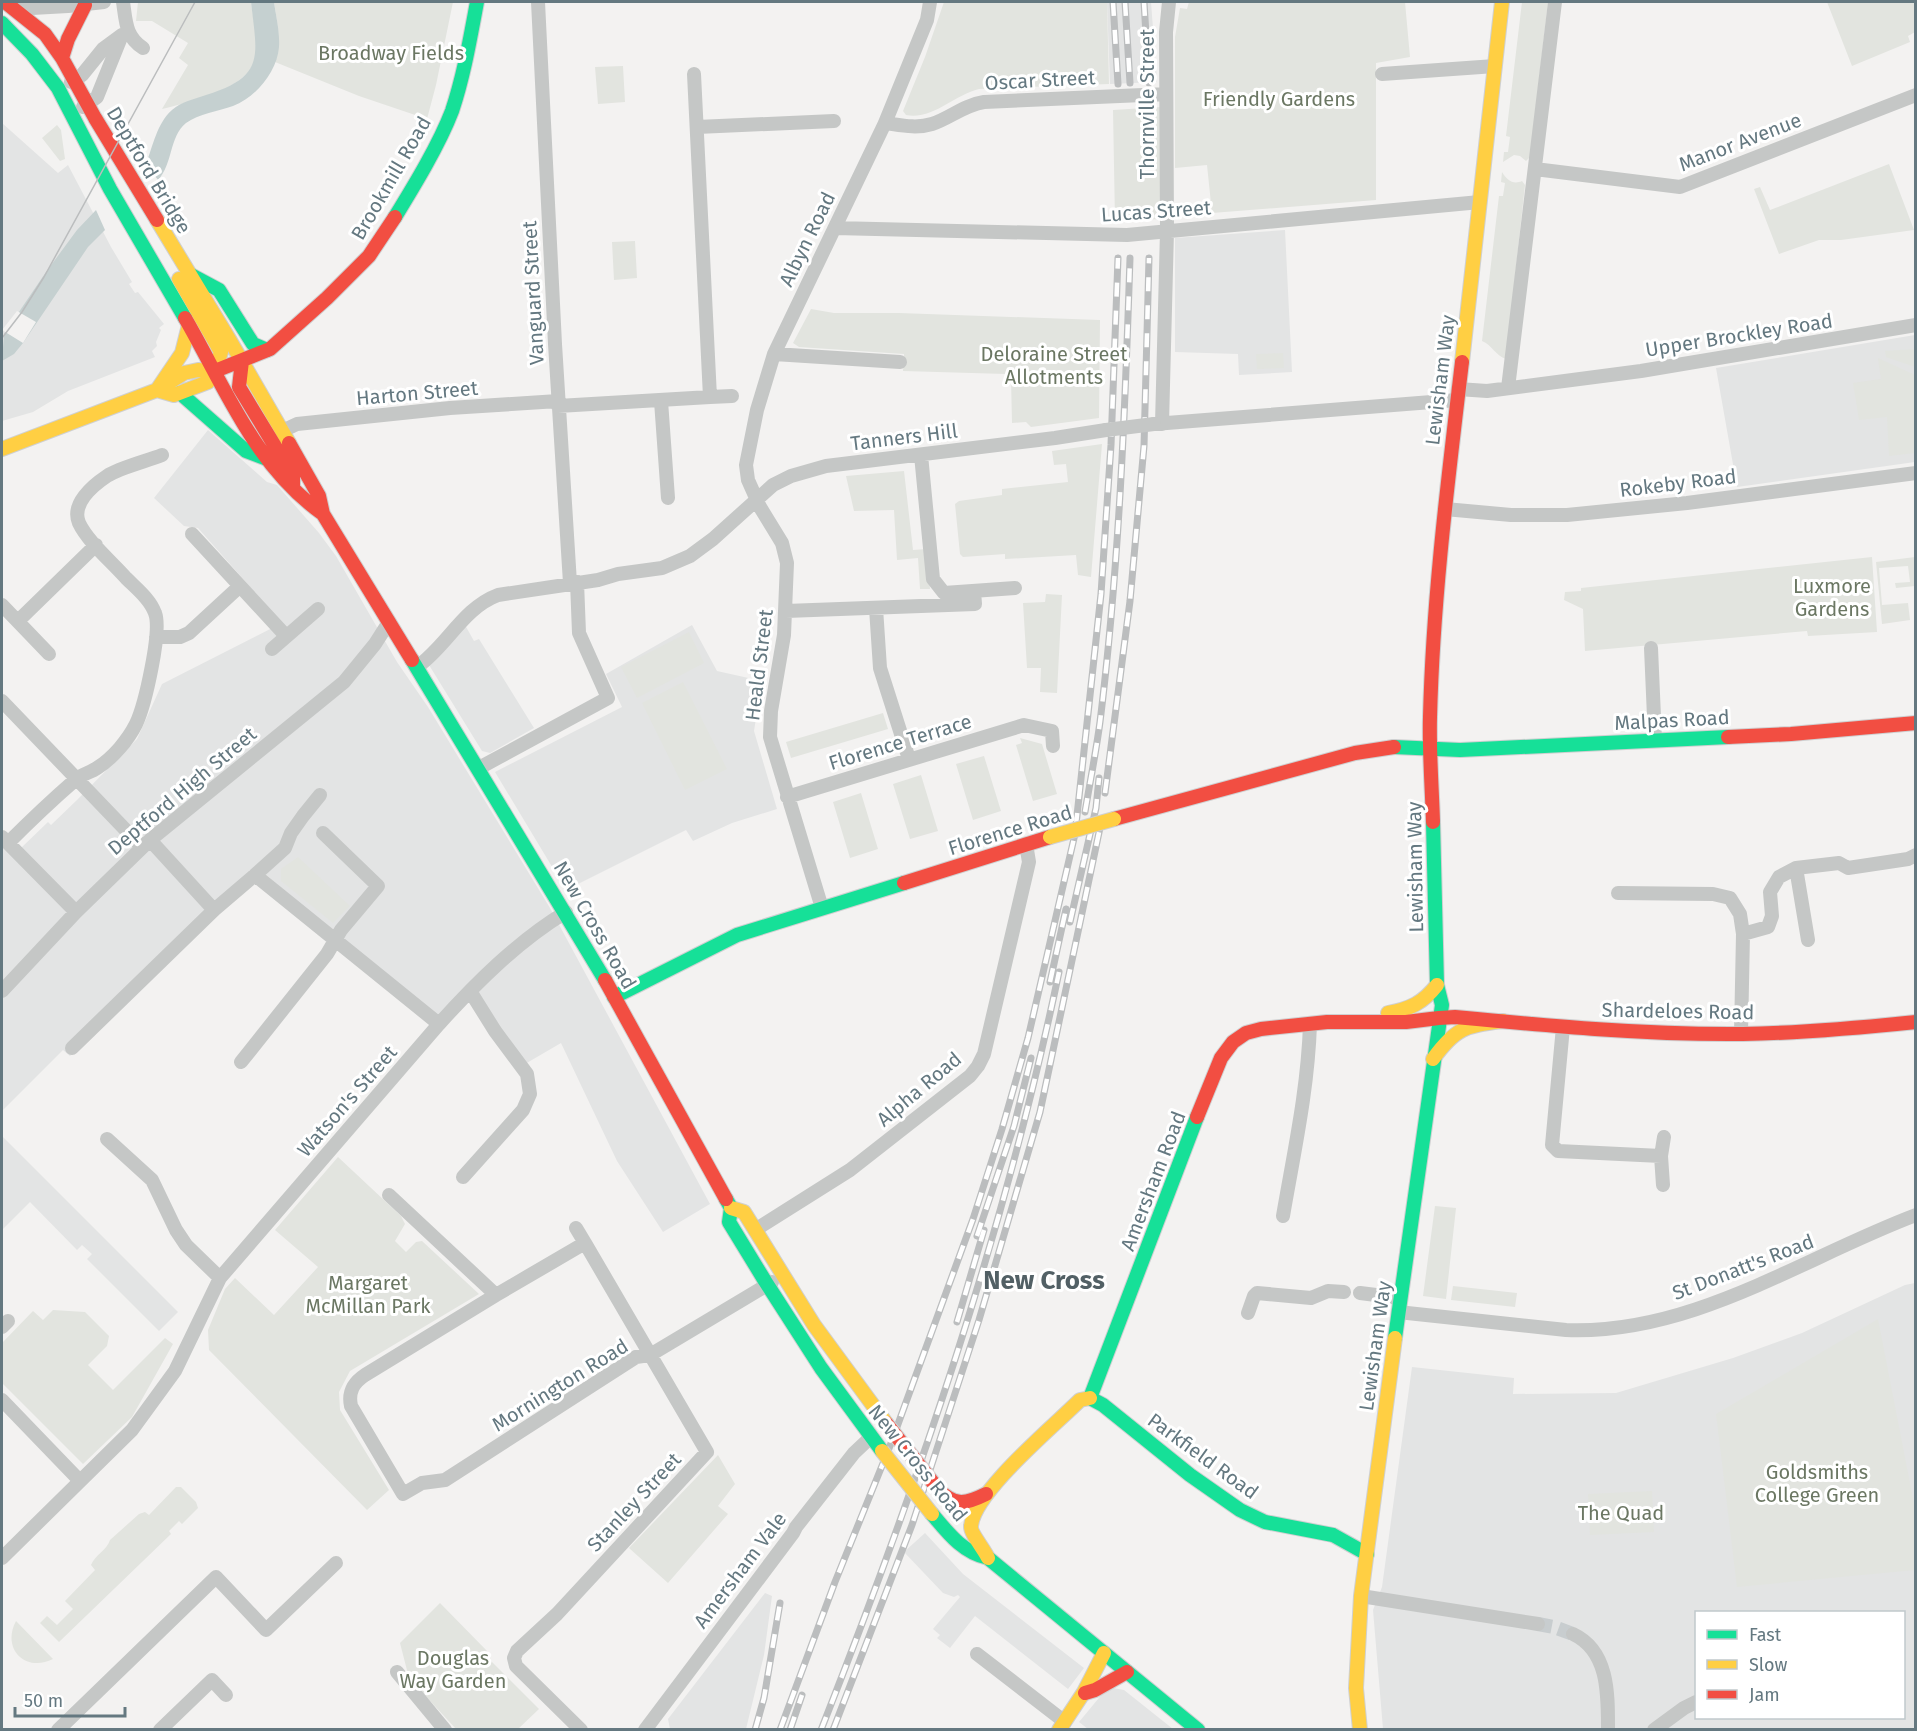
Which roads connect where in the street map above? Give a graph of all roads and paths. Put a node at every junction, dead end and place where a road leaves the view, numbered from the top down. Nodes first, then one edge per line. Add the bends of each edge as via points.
1 (104, 2) edge
2 (123, 2) edge
3 (477, 2) edge
4 (538, 2) edge
5 (930, 2) edge
6 (1168, 2) edge
7 (1502, 2) edge
8 (1555, 2) edge
9 (85, 5) junction
10 (6, 6) edge
11 (2, 23) edge
12 (125, 32) junction
13 (143, 48) dead end
14 (62, 58) junction
15 (1495, 66) junction
16 (694, 74) dead end
17 (1382, 75) dead end
18 (73, 80) junction
19 (59, 89) junction
20 (1166, 94) junction
21 (1916, 95) edge
22 (87, 105) junction
23 (73, 114) junction
24 (834, 121) dead end
25 (885, 123) junction
26 (697, 127) junction
27 (1535, 169) junction
28 (1480, 202) junction
29 (835, 228) junction
30 (1167, 231) junction
31 (169, 241) junction
32 (191, 275) junction
33 (189, 325) junction
34 (1916, 325) edge
35 (267, 350) junction
36 (774, 354) junction
37 (242, 361) junction
38 (900, 362) dead end
39 (215, 371) junction
40 (1508, 388) junction
41 (157, 390) junction
42 (180, 393) junction
43 (1458, 395) junction
44 (732, 396) dead end
45 (710, 397) junction
46 (661, 401) junction
47 (558, 404) junction
48 (1158, 424) junction
49 (282, 431) junction
50 (2, 449) edge
51 (162, 455) dead end
52 (921, 455) junction
53 (267, 459) junction
54 (1916, 473) edge
55 (293, 490) junction
56 (668, 498) dead end
57 (756, 499) junction
58 (1445, 509) junction
59 (323, 514) junction
60 (192, 534) dead end
61 (96, 545) junction
62 (573, 583) junction
63 (240, 586) junction
64 (1015, 588) dead end
65 (974, 591) junction
66 (2, 605) edge
67 (876, 608) junction
68 (318, 609) dead end
69 (786, 611) junction
70 (18, 621) junction
71 (389, 622) junction
72 (286, 636) junction
73 (156, 637) junction
74 (1651, 648) dead end
75 (272, 649) dead end
76 (49, 654) dead end
77 (417, 667) junction
78 (2, 701) edge
79 (1916, 723) edge
80 (1655, 740) junction
81 (1053, 746) dead end
82 (1431, 749) junction
83 (909, 759) junction
84 (479, 768) junction
85 (76, 778) junction
86 (320, 795) dead end
87 (787, 797) junction
88 (323, 833) dead end
89 (5, 840) edge
90 (146, 844) junction
91 (1026, 844) junction
92 (1916, 855) edge
93 (1796, 868) junction
94 (255, 875) junction
95 (1618, 893) dead end
96 (822, 908) junction
97 (214, 910) junction
98 (76, 912) junction
99 (566, 912) junction
100 (1743, 934) junction
101 (335, 940) junction
102 (1808, 940) dead end
103 (1437, 985) junction
104 (2, 991) edge
105 (470, 991) junction
106 (614, 997) junction
107 (1439, 1018) junction
108 (1350, 1020) junction
109 (1503, 1022) junction
110 (1916, 1022) edge
111 (439, 1024) junction
112 (1310, 1024) junction
113 (1563, 1027) junction
114 (1742, 1034) junction
115 (72, 1048) dead end
116 (1433, 1060) junction
117 (241, 1062) dead end
118 (1664, 1137) dead end
119 (107, 1139) dead end
120 (1661, 1156) junction
121 (463, 1177) dead end
122 (1663, 1185) dead end
123 (389, 1195) dead end
124 (731, 1208) junction
125 (1916, 1215) edge
126 (1283, 1216) dead end
127 (576, 1228) dead end
128 (755, 1230) junction
129 (585, 1243) junction
130 (782, 1276) junction
131 (220, 1278) junction
132 (767, 1286) junction
133 (1344, 1292) dead end
134 (1360, 1293) dead end
135 (496, 1295) junction
136 (1399, 1305) junction
137 (1248, 1313) dead end
138 (650, 1355) junction
139 (1090, 1398) junction
140 (2, 1400) edge
141 (874, 1441) junction
142 (80, 1481) junction
143 (986, 1494) junction
144 (1367, 1554) junction
145 (2, 1558) edge
146 (988, 1558) junction
147 (336, 1563) dead end
148 (1361, 1596) junction
149 (1538, 1624) tunnel mouth
150 (1573, 1634) tunnel mouth
151 (1104, 1653) junction
152 (977, 1654) dead end
153 (1127, 1671) junction
154 (397, 1672) dead end
155 (1085, 1693) junction
156 (226, 1695) dead end
157 (1695, 1702) edge
158 (1062, 1727) edge
159 (58, 1730) edge
160 (160, 1730) edge
161 (445, 1730) edge
162 (580, 1730) edge
163 (645, 1730) edge
164 (1198, 1730) edge
165 (1360, 1730) edge
166 (1608, 1730) edge
167 (1654, 1730) edge

1 - 9 street
2 - 12 street
3 - 35 main road, Brookmill Road via 464,71 451,113 397,215 359,266
4 - 47 street, Vanguard Street
5 - 25 street, Albyn Road via 927,20
6 - 20 street, Thornville Street
7 - 15 main road, Lewisham Way
8 - 27 street
9 - 10 street
9 - 14 main road
10 - 14 main road, Deptford Bridge via 33,22
11 - 19 main road, Deptford Bridge
12 - 13 street
12 - 18 street
12 - 22 street via 97,97
14 - 18 main road, Deptford Bridge
15 - 17 street
15 - 28 main road, Lewisham Way
16 - 26 street
18 - 19 street
18 - 22 main road, Deptford Bridge
19 - 23 main road, Deptford Bridge
20 - 25 street, Oscar Street via 984,102 931,124 909,127
20 - 30 street, Thornville Street
21 - 27 street, Manor Avenue via 1680,186
22 - 23 street
22 - 31 main road, Deptford Bridge
23 - 33 main road, Deptford Bridge via 98,168
24 - 26 street
25 - 29 street, Albyn Road
26 - 45 street
27 - 40 street
28 - 30 street, Lucas Street
28 - 43 main road, Lewisham Way
29 - 30 street, Lucas Street via 1094,236
29 - 36 street, Albyn Road
30 - 48 street, Thornville Street
31 - 32 main road, Deptford Bridge
31 - 39 main road via 171,265 221,352
32 - 35 main road via 219,290 253,344
32 - 37 main road, Deptford Bridge
33 - 39 main road, Deptford Bridge
33 - 41 main road via 183,353
34 - 40 street, Upper Brockley Road via 1641,371
35 - 37 main road, Brookmill Road
36 - 38 street
36 - 57 street, Albyn Road via 746,465
37 - 39 main road, Brookmill Road
37 - 49 main road, Deptford Bridge
37 - 55 main road via 239,387 293,476
39 - 41 main road via 201,368 173,378
39 - 42 main road via 208,382
39 - 53 main road, Deptford Bridge
40 - 43 street, Tanners Hill
41 - 42 main road
41 - 50 main road
42 - 53 main road via 246,451
43 - 48 street, Tanners Hill
43 - 58 main road, Lewisham Way
44 - 45 street, Harton Street
45 - 46 street, Harton Street
46 - 47 street, Harton Street
46 - 56 street
47 - 49 street, Harton Street via 450,408 297,424
47 - 62 street, Vanguard Street
48 - 52 street, Tanners Hill, bridge
49 - 59 main road, Deptford Bridge via 318,496
51 - 61 street via 108,476 79,502 79,523
52 - 57 street, Tanners Hill via 826,466 773,485
52 - 65 street via 933,579 944,593
53 - 55 main road, Deptford Bridge
54 - 58 street, Rokeby Road via 1567,515
55 - 59 main road, Deptford Bridge
57 - 62 street, Tanners Hill via 713,539 675,563 656,570
57 - 69 street, Heald Street via 786,552
58 - 82 main road, Lewisham Way via 1431,674
59 - 71 main road, New Cross Road
60 - 63 street
61 - 70 street
61 - 73 street via 151,605 158,624
62 - 77 street, Tanners Hill via 498,595 481,603
62 - 84 street, Vanguard Street via 579,633 608,698
63 - 72 street
63 - 73 street via 189,633 180,638
64 - 65 street
65 - 67 street via 975,604
66 - 70 street
67 - 69 street
67 - 83 street via 880,668
68 - 72 street
69 - 87 street, Heald Street via 769,724
70 - 76 street
71 - 77 main road, New Cross Road
71 - 90 street, Deptford High Street via 345,682
72 - 75 street
73 - 85 street via 146,695 136,723 109,758
74 - 80 street
77 - 84 main road, New Cross Road
78 - 85 street
79 - 80 main road, Malpas Road
80 - 82 main road, Malpas Road
81 - 83 street, Florence Terrace via 1052,731 1024,724
82 - 91 main road, Florence Road, bridge via 1398,747 1355,753
82 - 103 main road, Lewisham Way
83 - 87 street, Florence Terrace
84 - 99 main road, New Cross Road
85 - 89 street
85 - 90 street
86 - 94 street via 291,833 285,848
87 - 96 street, Heald Street
88 - 101 street via 378,886
89 - 98 street
90 - 97 street
90 - 98 street, Deptford High Street
91 - 96 main road, Florence Road
91 - 128 street, Alpha Road via 1029,862 978,1066 867,1158
92 - 93 street via 1848,868 1839,863
93 - 100 street via 1779,877 1770,892 1772,916 1768,927
93 - 102 street
94 - 97 street
94 - 101 street
95 - 100 street via 1713,894 1730,898 1740,914
96 - 106 main road, Florence Road via 736,935
97 - 115 street
98 - 104 street, Deptford High Street
99 - 105 street, Watson's Street via 534,934
99 - 106 main road, New Cross Road
100 - 114 street
101 - 111 street
101 - 117 street
103 - 107 main road, Lewisham Way via 1441,996
103 - 108 main road via 1421,1004 1410,1010
105 - 111 street, Watson's Street
105 - 121 street via 527,1074 530,1094 523,1110
106 - 124 main road, New Cross Road
107 - 108 main road, Amersham Road via 1400,1023
107 - 109 main road, Shardeloes Road
107 - 116 main road, Lewisham Way
108 - 112 main road, Amersham Road
109 - 113 main road, Shardeloes Road
109 - 116 main road via 1458,1030
110 - 114 main road, Shardeloes Road
111 - 131 street, Watson's Street
112 - 126 street via 1304,1098
112 - 139 main road, Amersham Road via 1249,1032 1225,1050
113 - 114 main road, Shardeloes Road
113 - 120 street via 1552,1145 1558,1151
116 - 136 main road, Lewisham Way
118 - 120 street
119 - 131 street via 152,1180 186,1245
120 - 122 street
123 - 135 street
124 - 128 main road, New Cross Road via 744,1212
124 - 132 main road, New Cross Road via 729,1222
125 - 136 street, St Donatt's Road via 1746,1290 1688,1312 1634,1324 1589,1331 1566,1330
127 - 129 street, Stanley Street
128 - 130 main road, New Cross Road
129 - 135 street
129 - 138 street, Stanley Street
130 - 132 street, Mornington Road
130 - 143 main road, New Cross Road, bridge via 837,1358 946,1498 958,1503
131 - 142 street, Watson's Street via 175,1371 132,1431
132 - 138 street, Mornington Road
132 - 141 main road, New Cross Road via 830,1383
133 - 137 street via 1328,1291 1311,1298 1257,1293
134 - 136 street, St Donatt's Road
135 - 138 street, Mornington Road via 365,1376 350,1391 351,1406 403,1494 422,1483 445,1480 636,1357
136 - 144 main road, Lewisham Way
138 - 162 street, Stanley Street via 707,1452 513,1658 516,1666
139 - 143 main road via 1075,1405
139 - 144 main road, Parkfield Road via 1240,1510 1265,1522 1334,1535
140 - 142 street
141 - 146 main road, New Cross Road, bridge via 946,1530 976,1557
141 - 163 street, Amersham Vale via 854,1453
142 - 145 street, Watson's Street
143 - 146 main road via 971,1527
144 - 148 main road, Lewisham Way
146 - 151 main road, New Cross Road
147 - 159 street via 266,1630 216,1577
148 - 149 street
148 - 165 main road, Lewisham Way via 1356,1688
150 - 166 street via 1588,1642 1599,1656
151 - 153 main road, New Cross Road
151 - 155 main road
152 - 158 street
153 - 155 main road
153 - 164 main road, New Cross Road
154 - 161 street
155 - 158 main road
156 - 160 street via 212,1680
157 - 167 street

